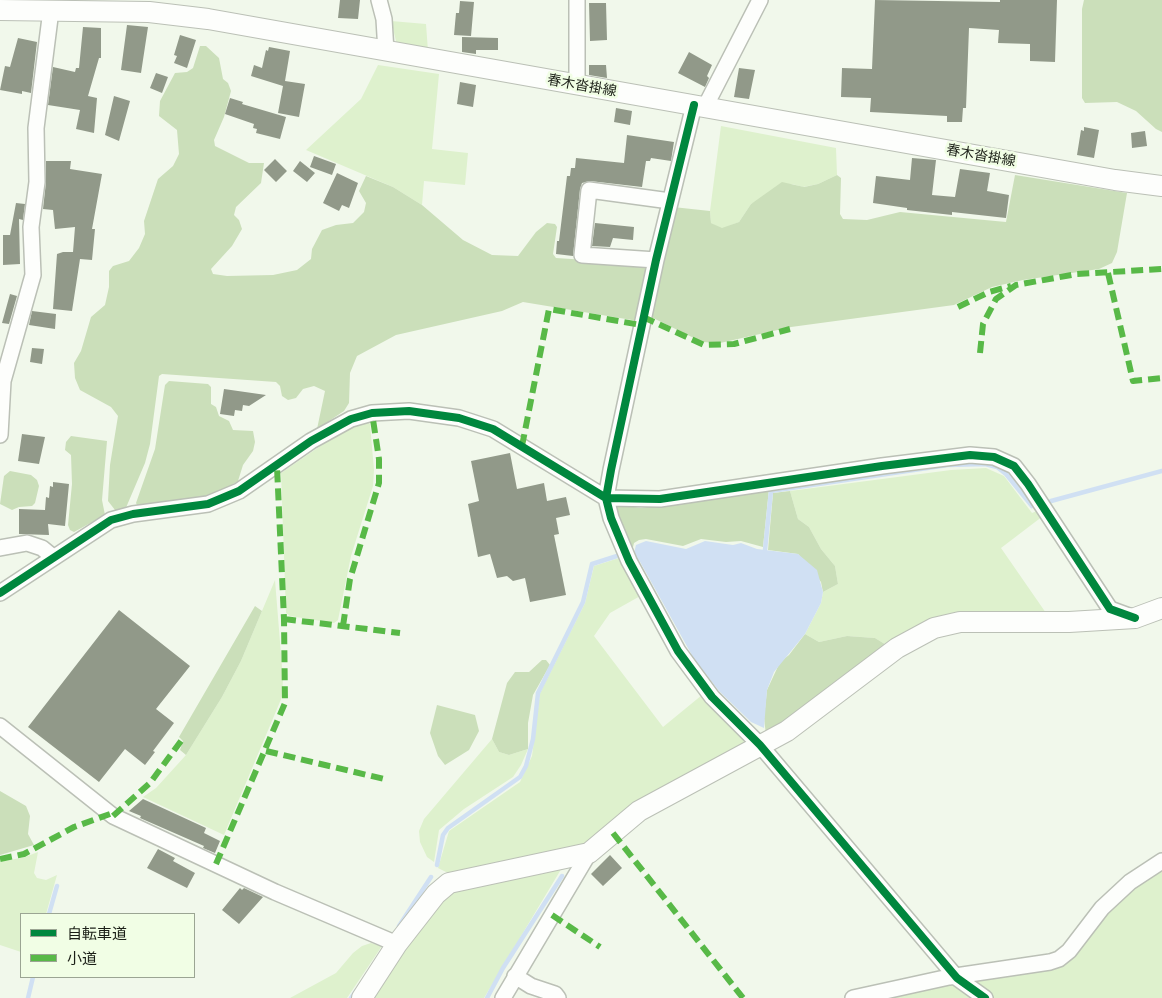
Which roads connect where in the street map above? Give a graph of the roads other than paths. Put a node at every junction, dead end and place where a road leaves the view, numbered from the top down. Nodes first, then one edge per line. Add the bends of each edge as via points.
1 (379, 0) edge
2 (577, 0) edge
3 (760, 0) edge
4 (0, 10) edge
5 (52, 10) junction
6 (386, 52) junction
7 (577, 85) junction
8 (700, 106) junction
9 (1162, 186) edge
10 (670, 201) junction
11 (656, 260) junction
12 (0, 435) edge
13 (606, 498) junction
14 (0, 548) edge
15 (53, 557) junction
16 (0, 593) edge
17 (1162, 608) edge
18 (1135, 618) junction
19 (0, 726) edge
20 (760, 745) junction
21 (589, 853) junction
22 (1162, 861) edge
23 (397, 944) junction
24 (515, 976) junction
25 (957, 978) junction
26 (362, 998) edge
27 (503, 998) edge
28 (558, 998) edge
29 (853, 998) edge
30 (985, 998) edge

1 - 6 street
2 - 7 street
3 - 8 street
4 - 5 main road, 春木沓掛線
5 - 6 main road, 春木沓掛線 via 149,12
5 - 12 street via 36,128 37,182 31,227 33,276 3,381
6 - 7 main road, 春木沓掛線
7 - 8 main road, 春木沓掛線
8 - 9 main road, 春木沓掛線
8 - 10 street
10 - 11 street
10 - 11 street via 588,190 582,255
11 - 13 street
13 - 15 street via 493,429 459,418 409,411 372,413 351,419 311,441 239,491 208,504 111,520
13 - 18 street via 660,499 882,466 970,455 994,457 1014,466 1028,484 1110,609
13 - 20 street via 629,561 678,651 712,697
14 - 15 street via 27,544 42,548
15 - 16 street
17 - 18 main road
18 - 20 main road via 960,622 934,628 897,648 787,730
19 - 23 street via 113,816 275,892
20 - 21 main road via 638,811
20 - 25 street
21 - 23 main road via 450,883 436,894
21 - 24 street
22 - 25 street via 1130,882 1102,908 1069,951 1058,959
23 - 26 main road
24 - 27 street
24 - 28 street via 531,986 556,994
25 - 29 street
25 - 30 street

